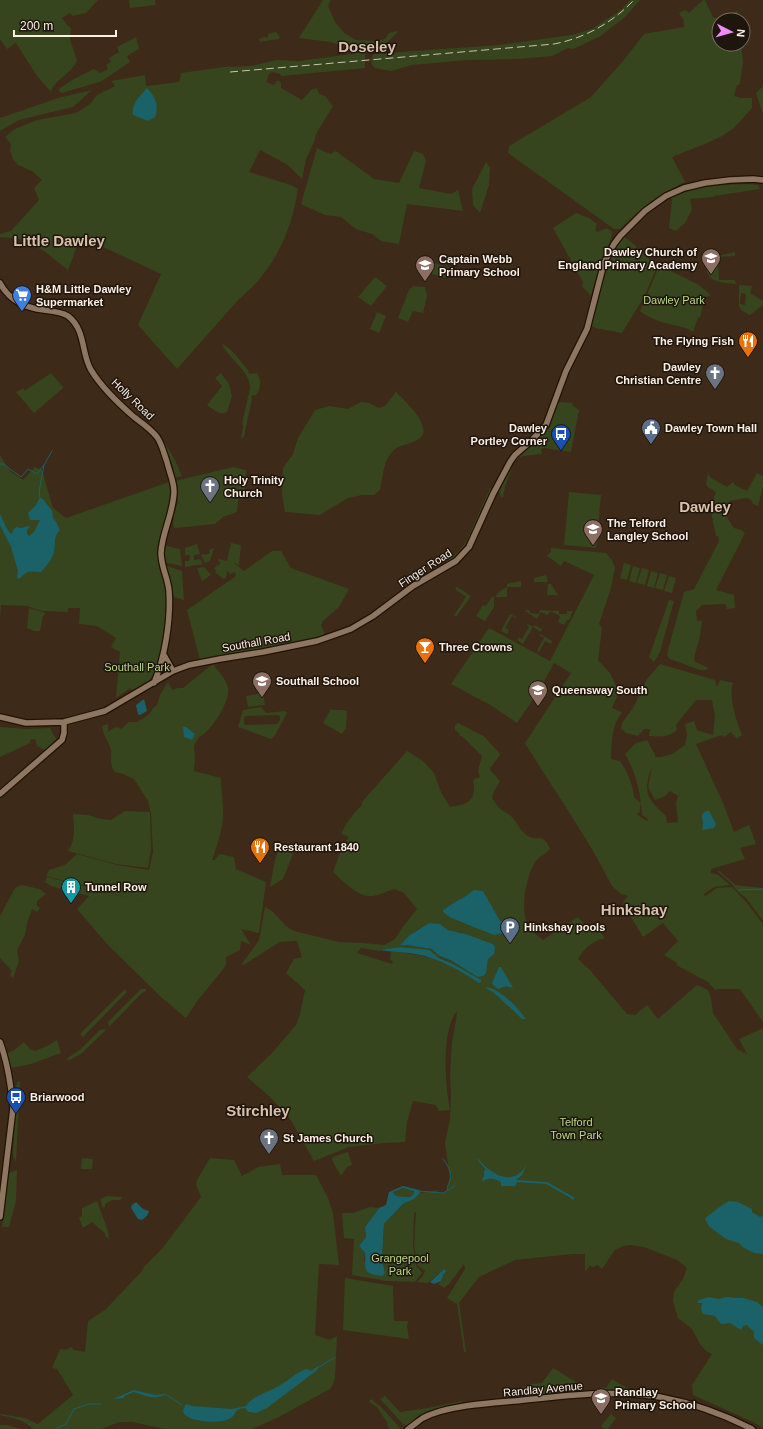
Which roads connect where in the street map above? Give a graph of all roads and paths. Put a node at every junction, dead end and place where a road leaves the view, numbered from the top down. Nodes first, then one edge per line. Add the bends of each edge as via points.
1 (763, 180) edge
2 (0, 283) edge
3 (363, 622) joint
4 (164, 655) junction
5 (173, 671) junction
6 (154, 683) junction
7 (0, 717) edge
8 (64, 722) junction
9 (0, 794) edge
10 (0, 1042) edge
11 (0, 1217) edge
12 (408, 1429) edge
13 (752, 1429) edge

1 - 3 street, Finger Road via 717,181 684,188 666,196 644,211 627,227 604,263 587,329 546,425 515,455 503,474 469,547 456,561 413,586
2 - 4 street, Holly Road via 14,300 68,316 82,338 91,370 113,397 157,436 174,490 161,552 169,590
3 - 5 street, Southall Road via 316,641 189,665
4 - 5 street
4 - 6 street, Holly Road
5 - 6 street, Southall Road
6 - 8 street, Southall Road via 105,711
7 - 8 street, Southall Road via 26,723
8 - 9 street via 62,740
10 - 11 street via 9,1072 13,1108
12 - 13 street, Randlay Avenue via 423,1418 460,1407 613,1393 660,1397 686,1403 724,1415

